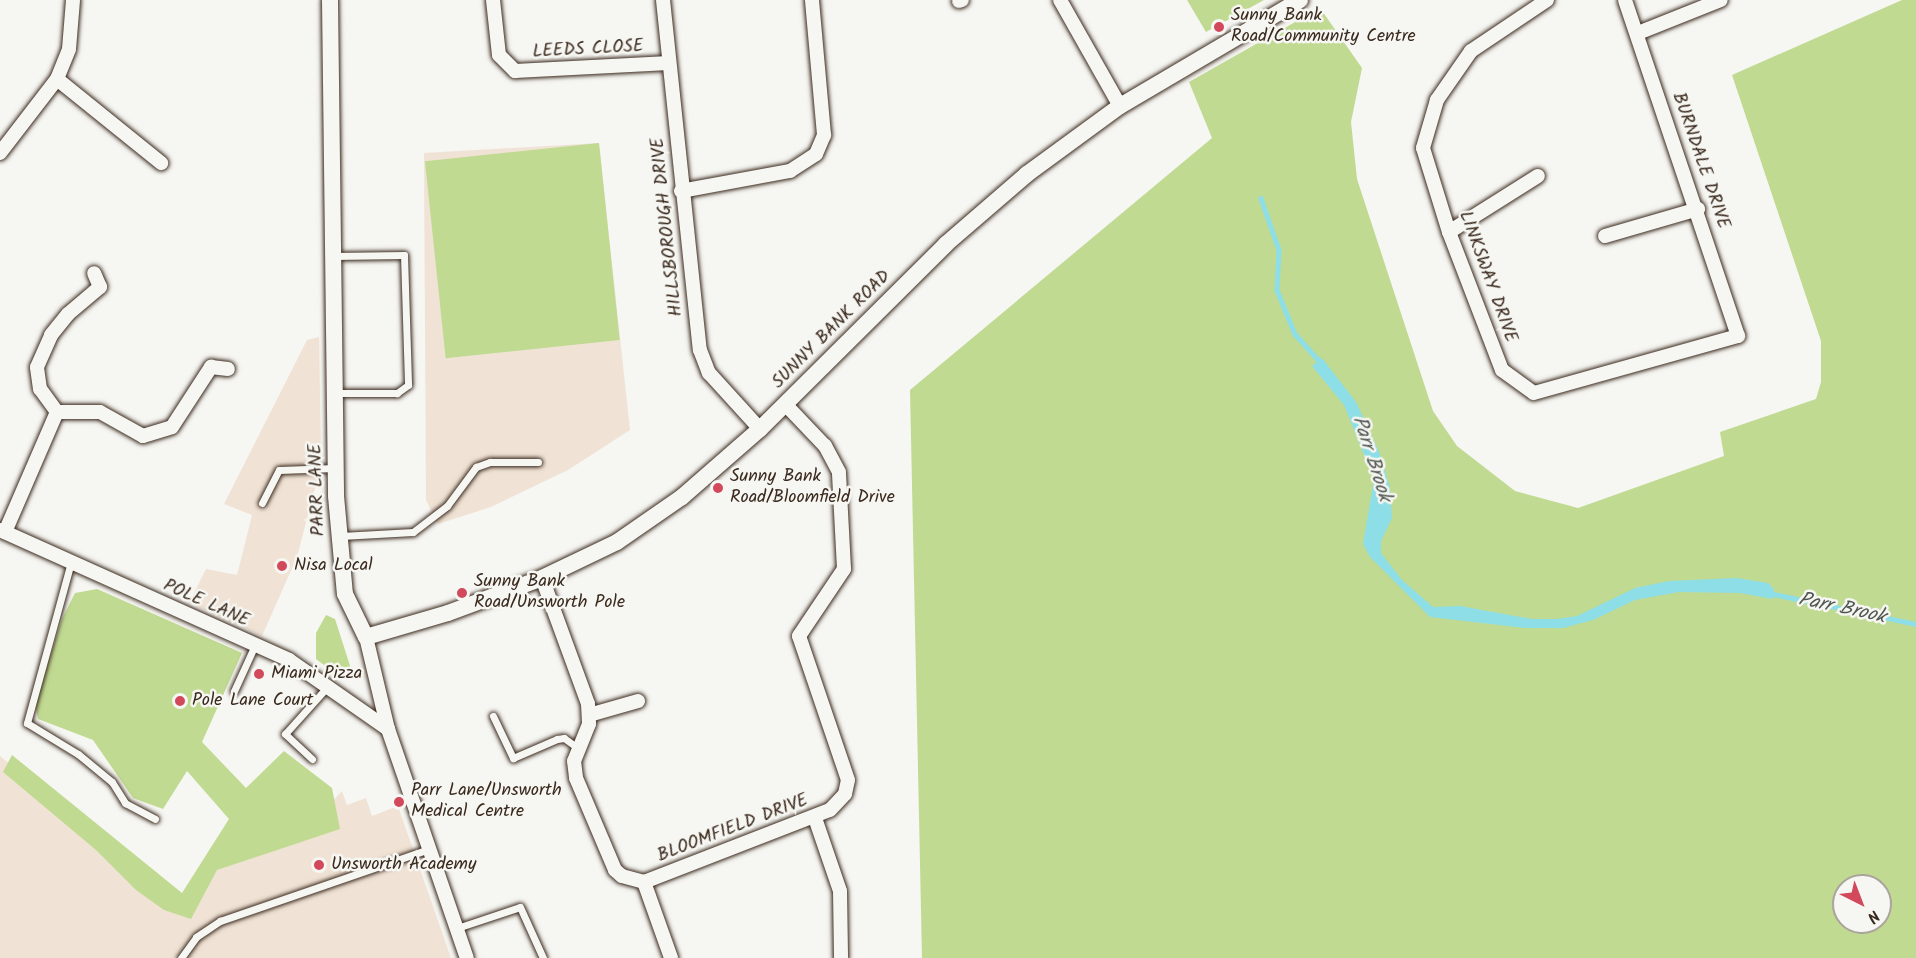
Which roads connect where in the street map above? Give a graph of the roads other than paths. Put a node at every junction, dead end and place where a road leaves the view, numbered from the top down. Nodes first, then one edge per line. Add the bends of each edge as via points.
1 (73, 0) edge
2 (330, 0) edge
3 (494, 0) edge
4 (663, 0) edge
5 (812, 0) edge
6 (1060, 0) edge
7 (1300, 0) edge
8 (1547, 0) edge
9 (1625, 0) edge
10 (1721, 0) edge
11 (1638, 33) junction
12 (669, 63) junction
13 (57, 79) junction
14 (1120, 106) junction
15 (0, 153) edge
16 (161, 163) dead end
17 (1538, 176) dead end
18 (681, 191) junction
19 (1698, 209) junction
20 (1449, 232) junction
21 (1605, 236) dead end
22 (333, 256) junction
23 (94, 273) dead end
24 (1738, 336) joint
25 (228, 369) dead end
26 (334, 393) junction
27 (785, 404) junction
28 (57, 412) junction
29 (760, 429) junction
30 (538, 462) dead end
31 (335, 468) junction
32 (262, 503) dead end
33 (2, 531) edge
34 (339, 536) junction
35 (71, 562) junction
36 (542, 578) junction
37 (366, 637) junction
38 (255, 645) junction
39 (328, 686) junction
40 (234, 691) dead end
41 (638, 701) dead end
42 (589, 715) junction
43 (494, 716) dead end
44 (388, 729) junction
45 (578, 748) junction
46 (312, 759) dead end
47 (815, 818) junction
48 (155, 819) dead end
49 (429, 849) junction
50 (644, 882) junction
51 (457, 929) junction
52 (181, 958) edge
53 (467, 958) edge
54 (543, 958) edge
55 (671, 958) edge
56 (841, 958) edge

1 - 13 street via 69,49
2 - 22 street, PARR LANE
3 - 12 street, LEEDS CLOSE via 499,55 515,71
4 - 12 street, HILLSBOROUGH DRIVE
5 - 18 street via 824,135 816,154 790,171
6 - 14 street
7 - 14 street, SUNNY BANK ROAD
8 - 20 street, LINKSWAY DRIVE via 1471,51 1437,100 1423,148
9 - 11 street, BURNDALE DRIVE
10 - 11 street
11 - 19 street, BURNDALE DRIVE
12 - 18 street, HILLSBOROUGH DRIVE
13 - 15 street
13 - 16 street via 154,146
14 - 27 street, SUNNY BANK ROAD via 985,208
17 - 20 street
18 - 29 street, HILLSBOROUGH DRIVE via 700,350 714,380
19 - 21 street
19 - 24 street, BURNDALE DRIVE
20 - 24 street, LINKSWAY DRIVE via 1502,370 1534,393
22 - 26 street, PARR LANE
22 - 26 lane via 404,255 408,385 397,393
23 - 28 street via 100,287 57,328 37,367 40,388
25 - 28 street via 211,367 172,427 144,436 100,412
26 - 31 street, PARR LANE
27 - 29 street, SUNNY BANK ROAD
27 - 47 street, BLOOMFIELD DRIVE via 825,446 839,472 844,569 832,591 801,628 799,645 848,780 842,799
28 - 33 street
29 - 36 street, SUNNY BANK ROAD via 682,497 617,542
30 - 34 lane via 476,467 447,506 413,532
31 - 32 lane via 279,470
31 - 34 street, PARR LANE
33 - 35 street, POLE LANE
34 - 37 street, PARR LANE via 345,594
35 - 38 street, POLE LANE
35 - 48 lane via 27,723 78,754 112,782 125,802
36 - 37 street, SUNNY BANK ROAD via 448,613
36 - 42 street
37 - 44 street, PARR LANE
38 - 39 street, POLE LANE via 289,660
38 - 40 lane
39 - 44 street, POLE LANE
39 - 46 lane via 285,734
41 - 42 street
42 - 45 street, BLOOMFIELD DRIVE via 586,734
43 - 45 lane via 513,758 557,739 564,738
44 - 49 street, PARR LANE
45 - 50 street, BLOOMFIELD DRIVE via 576,778 615,870
47 - 50 street, BLOOMFIELD DRIVE
47 - 56 street via 840,891
49 - 51 street, PARR LANE
49 - 52 lane via 220,921 196,937
50 - 55 street
51 - 53 street, PARR LANE
51 - 54 lane via 520,907

